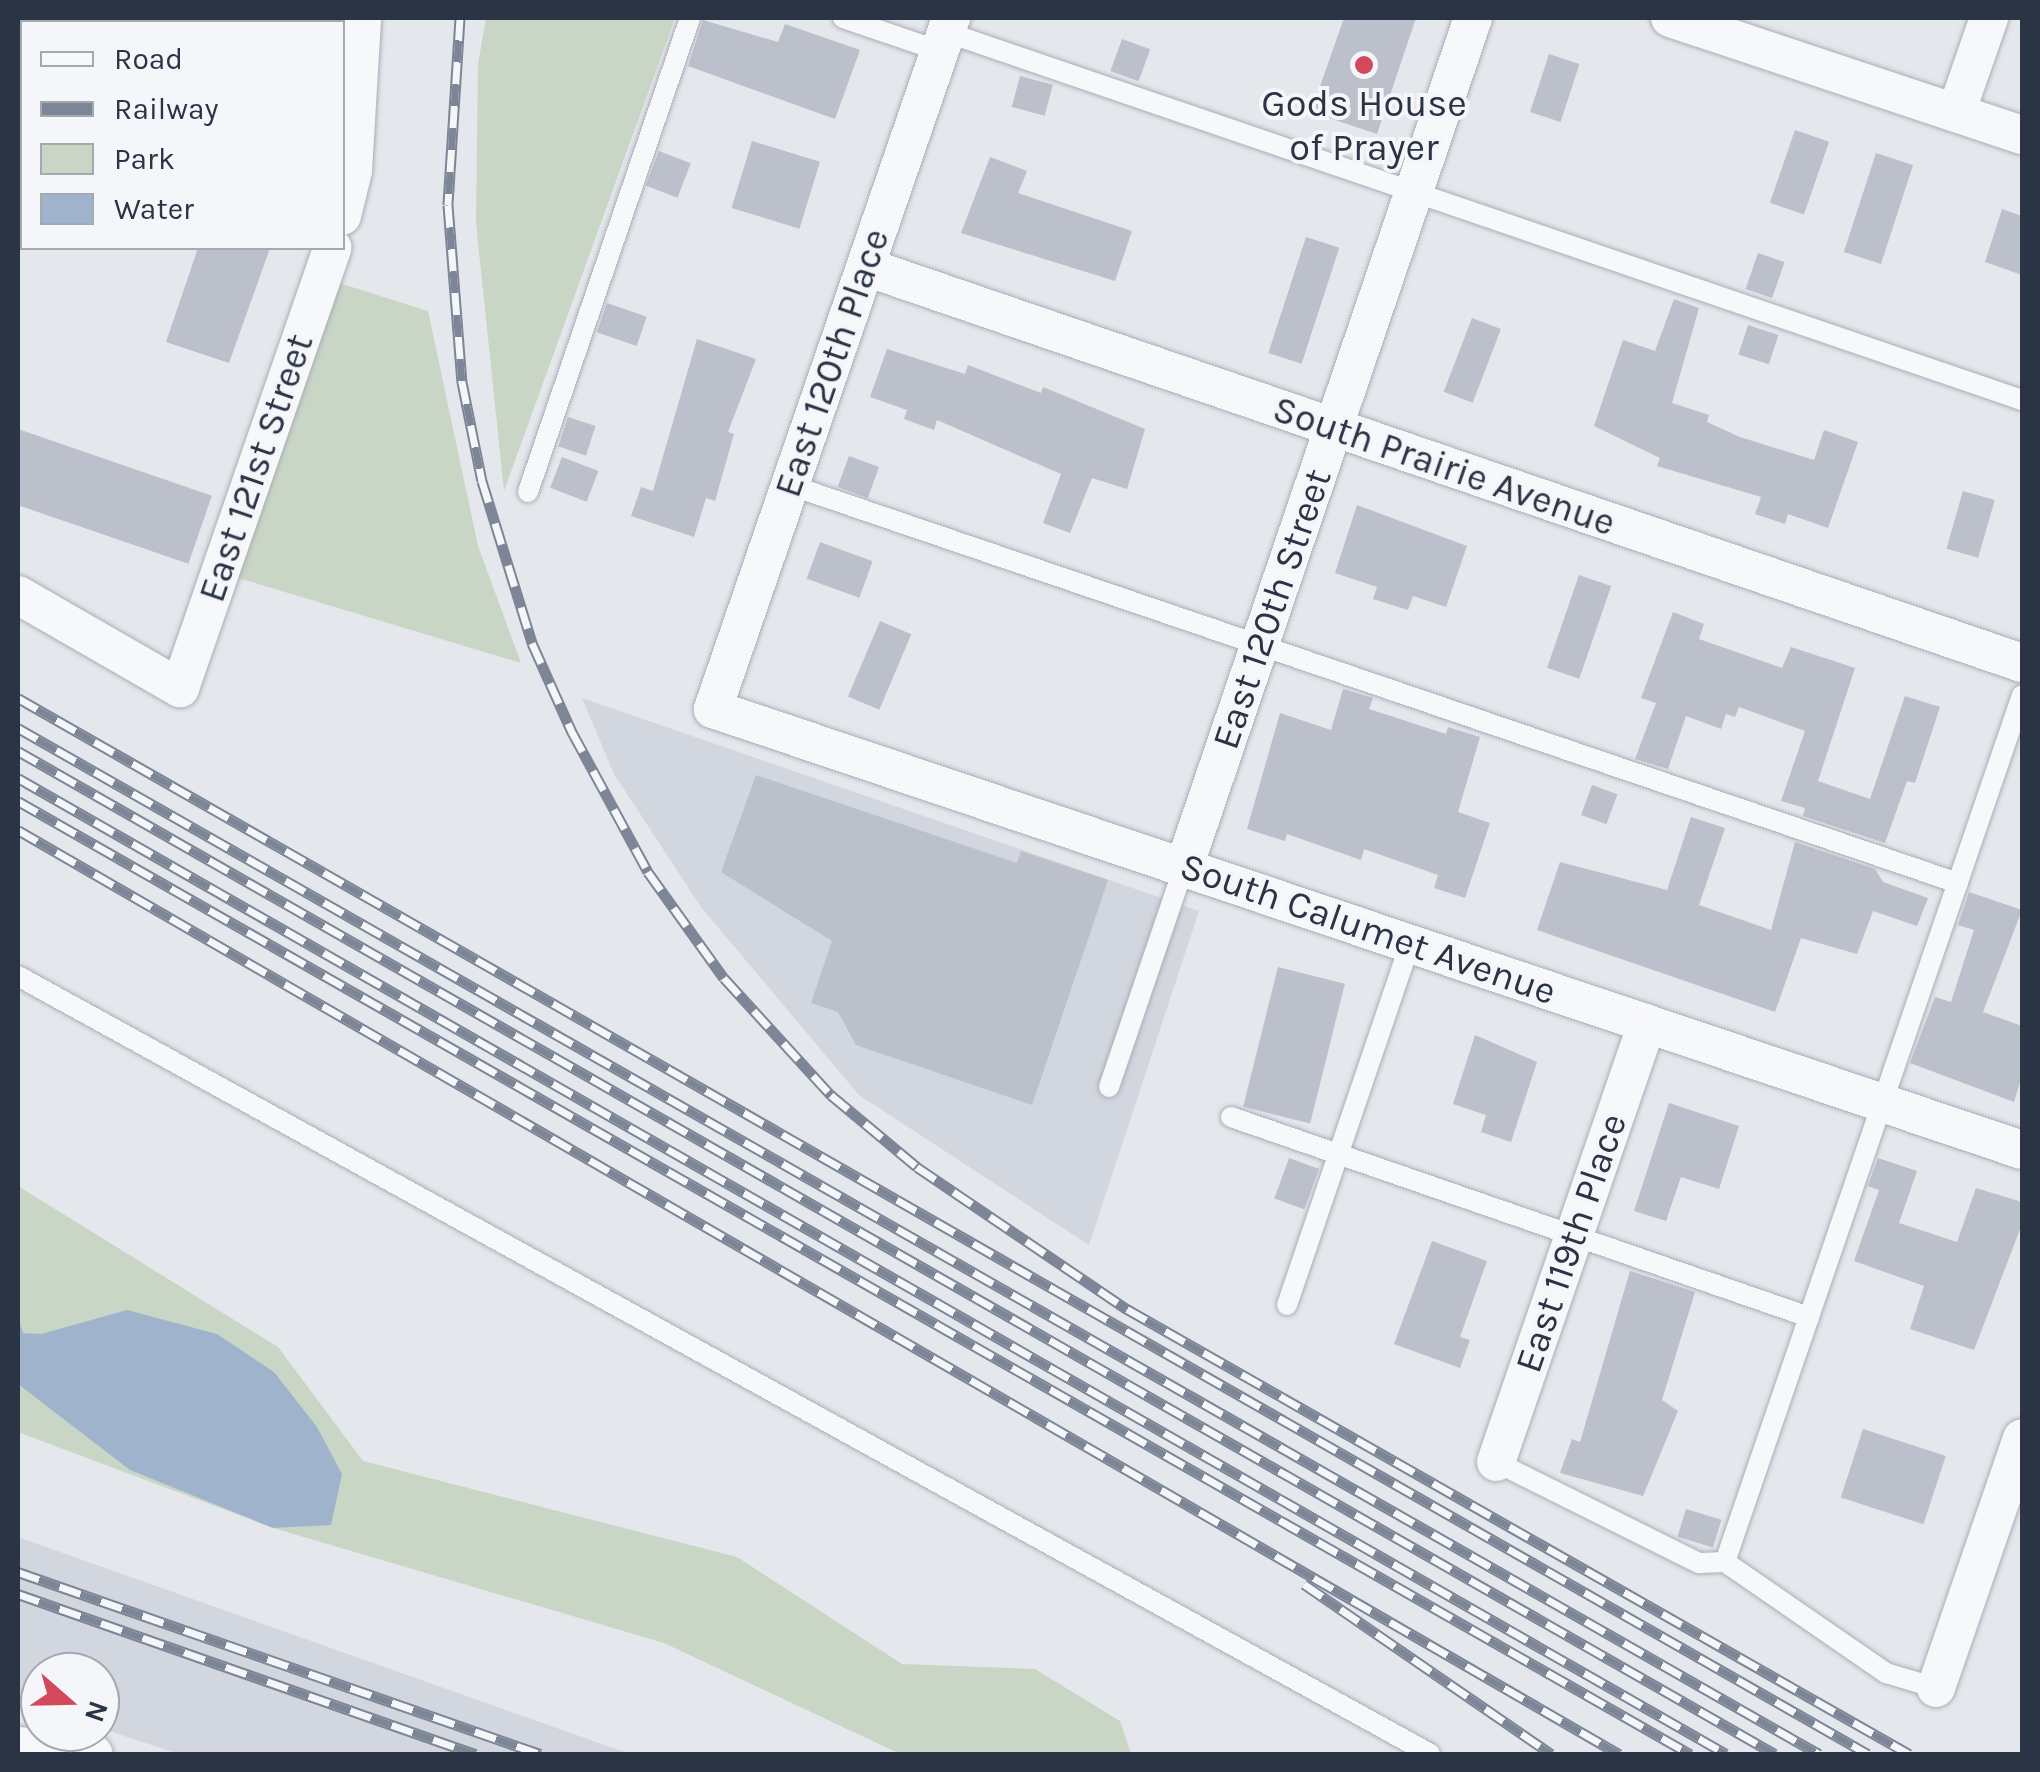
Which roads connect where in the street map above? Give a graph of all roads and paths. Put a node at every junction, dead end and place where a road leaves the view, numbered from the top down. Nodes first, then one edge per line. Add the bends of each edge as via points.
1 (362, 18) edge
2 (690, 18) edge
3 (844, 18) edge
4 (1473, 18) edge
5 (1670, 18) edge
6 (1989, 18) edge
7 (1731, 27) edge
8 (946, 34) edge
9 (1956, 113) junction
10 (2022, 135) edge
11 (1415, 188) junction
12 (345, 204) edge
13 (331, 250) edge
14 (866, 266) junction
15 (2022, 400) edge
16 (1333, 428) junction
17 (790, 486) junction
18 (528, 492) dead end
19 (18, 595) edge
20 (1259, 645) junction
21 (2022, 663) edge
22 (2022, 696) edge
23 (713, 709) joint
24 (1184, 868) junction
25 (1958, 883) junction
26 (1410, 944) junction
27 (18, 976) edge
28 (1646, 1023) junction
29 (1109, 1087) dead end
30 (1882, 1103) junction
31 (1231, 1117) dead end
32 (2022, 1150) edge
33 (1338, 1154) junction
34 (1574, 1236) junction
35 (1287, 1306) dead end
36 (1809, 1317) junction
37 (2022, 1438) edge
38 (1496, 1462) joint
39 (1724, 1562) junction
40 (1936, 1688) joint
41 (18, 1746) edge
42 (94, 1754) edge
43 (1430, 1754) edge

1 - 12 street
2 - 18 lane
3 - 8 lane
4 - 11 street, East 120th Street
5 - 7 street
6 - 9 street
7 - 9 street
8 - 11 lane
8 - 14 street, East 120th Place
9 - 10 street
11 - 15 lane
11 - 16 street, East 120th Street
13 - 19 street, East 121st Street via 180,688
14 - 16 street, South Prairie Avenue
14 - 17 street, East 120th Place
16 - 20 street, East 120th Street
16 - 21 street, South Prairie Avenue
17 - 20 lane
17 - 23 street, East 120th Place
20 - 24 street, East 120th Street
20 - 25 lane
22 - 25 lane
23 - 24 street, South Calumet Avenue
24 - 26 street, South Calumet Avenue
24 - 29 lane, East 120th Street
25 - 30 lane
26 - 28 street, South Calumet Avenue
26 - 33 lane
27 - 43 lane
28 - 30 street, South Calumet Avenue
28 - 34 street, East 119th Place
30 - 32 street, South Calumet Avenue
30 - 36 lane
31 - 33 lane
33 - 34 lane
33 - 35 lane
34 - 36 lane
34 - 38 street, East 119th Place
36 - 39 lane
37 - 40 street
38 - 39 lane via 1700,1563
39 - 40 lane via 1886,1673
41 - 42 street

